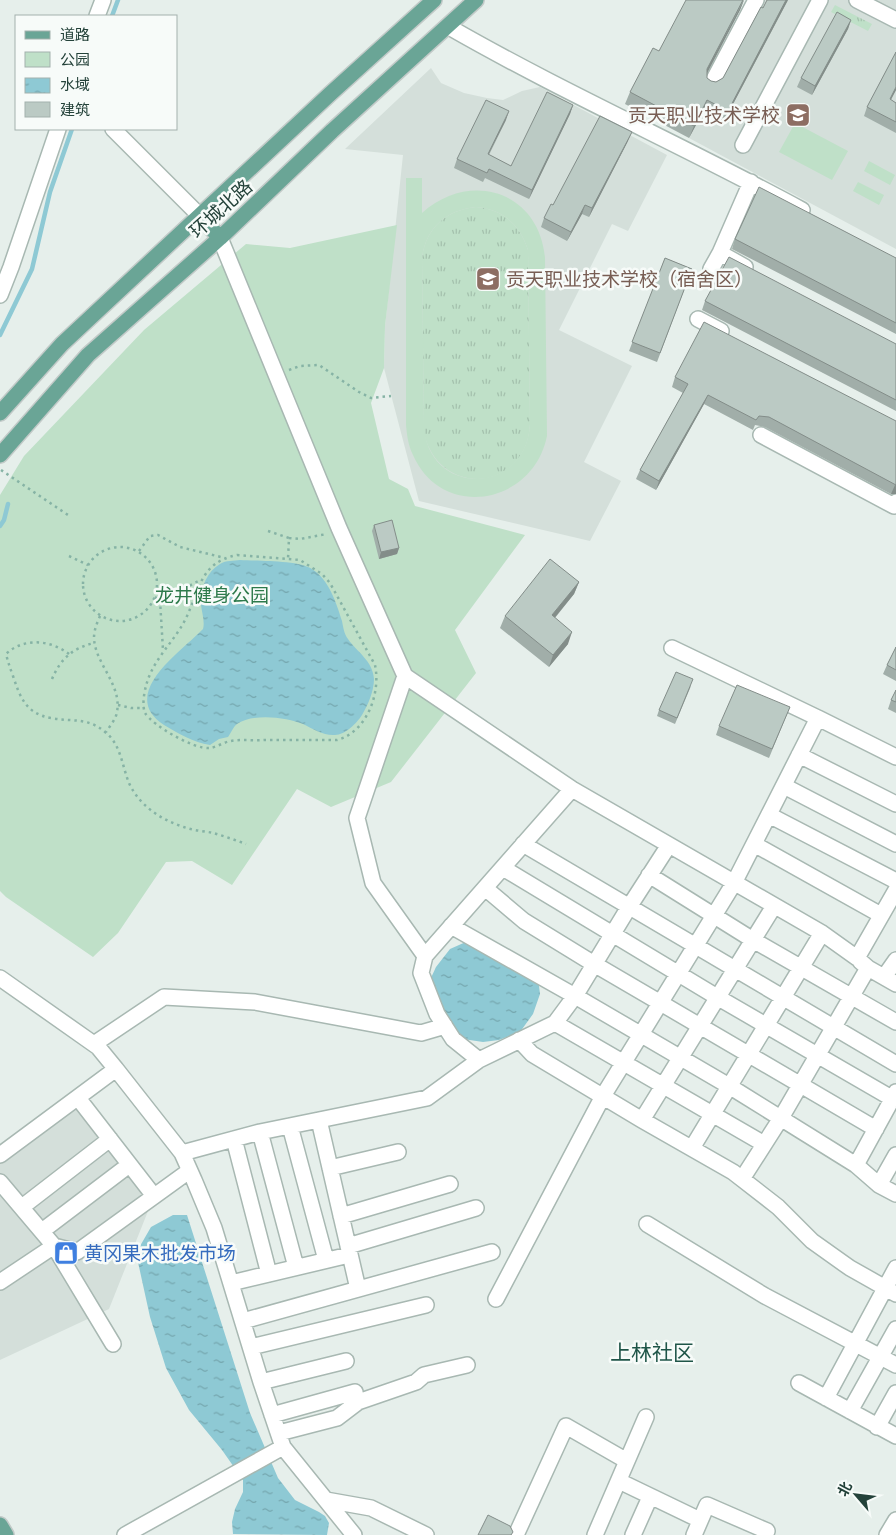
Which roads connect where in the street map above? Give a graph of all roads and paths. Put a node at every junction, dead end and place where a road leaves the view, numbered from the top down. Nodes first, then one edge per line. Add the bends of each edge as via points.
1 (103, 0) edge
2 (434, 0) edge
3 (476, 0) edge
4 (756, 0) edge
5 (820, 0) edge
6 (857, 0) edge
7 (98, 15) edge
8 (896, 20) edge
9 (448, 27) junction
10 (712, 85) edge
11 (58, 130) edge
12 (114, 130) edge
13 (743, 145) dead end
14 (751, 182) junction
15 (811, 214) edge
16 (200, 216) junction
17 (220, 238) junction
18 (720, 253) junction
19 (711, 269) dead end
20 (755, 272) edge
21 (0, 295) edge
22 (698, 319) dead end
23 (732, 337) edge
24 (276, 375) junction
25 (391, 396) dead end
26 (0, 413) edge
27 (761, 435) dead end
28 (0, 455) edge
29 (0, 469) edge
30 (896, 502) edge
31 (71, 517) dead end
32 (339, 528) junction
33 (268, 531) dead end
34 (289, 538) junction
35 (139, 551) junction
36 (69, 556) dead end
37 (225, 558) junction
38 (288, 559) junction
39 (88, 565) junction
40 (201, 579) junction
41 (155, 597) junction
42 (160, 600) junction
43 (100, 616) junction
44 (95, 642) junction
45 (672, 648) dead end
46 (163, 651) junction
47 (69, 654) junction
48 (405, 676) junction
49 (52, 678) dead end
50 (118, 705) junction
51 (144, 708) junction
52 (818, 718) junction
53 (106, 732) junction
54 (799, 755) junction
55 (896, 757) edge
56 (784, 786) junction
57 (572, 790) junction
58 (896, 804) edge
59 (769, 815) junction
60 (246, 844) dead end
61 (523, 844) junction
62 (754, 844) junction
63 (896, 844) edge
64 (669, 845) junction
65 (503, 868) junction
66 (649, 875) junction
67 (896, 882) edge
68 (734, 884) junction
69 (485, 888) junction
70 (896, 890) edge
71 (774, 906) junction
72 (629, 907) junction
73 (881, 915) junction
74 (714, 916) junction
75 (451, 926) junction
76 (822, 933) junction
77 (613, 934) junction
78 (753, 940) junction
79 (696, 946) junction
80 (425, 956) junction
81 (896, 960) edge
82 (862, 963) junction
83 (594, 964) junction
84 (800, 968) junction
85 (734, 969) junction
86 (679, 973) junction
87 (0, 978) edge
88 (890, 980) edge
89 (575, 996) junction
90 (717, 997) junction
91 (851, 997) junction
92 (782, 998) junction
93 (661, 1003) junction
94 (896, 1022) edge
95 (555, 1023) junction
96 (700, 1025) junction
97 (766, 1025) junction
98 (445, 1026) junction
99 (833, 1027) junction
100 (641, 1035) junction
101 (519, 1040) junction
102 (94, 1044) junction
103 (748, 1054) junction
104 (817, 1055) junction
105 (680, 1057) junction
106 (479, 1060) junction
107 (624, 1062) junction
108 (896, 1064) edge
109 (116, 1069) junction
110 (664, 1085) junction
111 (800, 1085) junction
112 (729, 1086) junction
113 (604, 1096) junction
114 (78, 1098) junction
115 (893, 1102) edge
116 (712, 1114) junction
117 (780, 1118) junction
118 (319, 1120) junction
119 (642, 1120) junction
120 (290, 1126) junction
121 (876, 1129) junction
122 (260, 1132) junction
123 (234, 1138) junction
124 (110, 1139) junction
125 (764, 1144) junction
126 (692, 1148) junction
127 (398, 1152) dead end
128 (182, 1153) junction
129 (0, 1155) edge
130 (896, 1155) edge
131 (130, 1165) junction
132 (856, 1165) junction
133 (330, 1168) junction
134 (189, 1170) junction
135 (742, 1179) junction
136 (0, 1182) edge
137 (450, 1184) dead end
138 (879, 1185) junction
139 (896, 1194) edge
140 (154, 1196) junction
141 (22, 1207) junction
142 (476, 1208) dead end
143 (341, 1216) junction
144 (648, 1224) dead end
145 (42, 1230) junction
146 (54, 1246) junction
147 (348, 1250) junction
148 (492, 1252) dead end
149 (326, 1260) junction
150 (296, 1267) junction
151 (896, 1268) edge
152 (269, 1274) junction
153 (0, 1282) edge
154 (231, 1283) junction
155 (358, 1289) junction
156 (890, 1291) edge
157 (496, 1299) dead end
158 (426, 1305) dead end
159 (243, 1321) junction
160 (896, 1329) edge
161 (113, 1344) dead end
162 (855, 1344) junction
163 (251, 1347) junction
164 (880, 1357) junction
165 (346, 1361) dead end
166 (466, 1365) dead end
167 (896, 1365) edge
168 (261, 1382) junction
169 (799, 1383) dead end
170 (355, 1392) dead end
171 (896, 1394) edge
172 (826, 1398) junction
173 (850, 1411) junction
174 (272, 1414) junction
175 (646, 1417) dead end
176 (877, 1427) junction
177 (896, 1436) edge
178 (277, 1445) junction
179 (627, 1461) junction
180 (619, 1481) junction
181 (650, 1497) junction
182 (326, 1500) junction
183 (700, 1520) junction
184 (896, 1520) edge
185 (0, 1525) edge
186 (6, 1535) edge
187 (125, 1535) edge
188 (354, 1535) edge
189 (426, 1535) edge
190 (516, 1535) edge
191 (595, 1535) edge
192 (634, 1535) edge
193 (694, 1535) edge
194 (765, 1535) edge
195 (887, 1535) edge

1 - 7 street
2 - 16 main road, 环城北路
3 - 9 main road, 环城北路
4 - 10 street
5 - 13 street
6 - 8 street
9 - 14 street via 626,121
9 - 17 main road, 环城北路
11 - 21 street
12 - 16 street
14 - 15 street
14 - 18 street
16 - 17 main road
16 - 26 main road, 环城北路 via 62,344
17 - 24 street
17 - 28 main road, 环城北路 via 88,355
18 - 19 street
18 - 20 street
22 - 23 street
24 - 25 path via 300,366 319,365 371,398
24 - 32 street
27 - 30 street via 894,506
29 - 31 path
32 - 34 path via 324,535
32 - 48 street
33 - 34 path
34 - 38 path
35 - 37 path via 150,536 158,535 180,547
35 - 39 path via 130,547 109,548 100,552
35 - 41 path via 154,567 157,577
36 - 39 path
37 - 38 path via 237,555
37 - 40 path via 211,566
38 - 51 path via 300,560 326,579 375,665 377,682 373,702 358,728 338,740 230,741 209,748 174,736 153,720
39 - 43 path via 82,588 90,606
40 - 42 path
40 - 46 path via 184,622
41 - 42 path
41 - 43 path via 150,606 134,619 115,621
42 - 46 path
43 - 44 path
44 - 47 path
44 - 50 path
45 - 52 street
46 - 51 path via 149,676
47 - 49 path
47 - 53 path via 53,644 38,642 24,644 6,654 24,703 42,716 82,720
48 - 57 street
48 - 80 street via 357,818 373,883
50 - 51 path
50 - 53 path via 117,714
52 - 54 street
52 - 55 street
53 - 60 path via 121,756 128,782 152,812 188,829
54 - 56 street
54 - 58 street
56 - 59 street
56 - 63 street
57 - 61 street
57 - 64 street
59 - 62 street
59 - 67 street
61 - 65 street
61 - 72 street
62 - 68 street
62 - 73 street
64 - 66 street
64 - 68 street
65 - 69 street
65 - 77 street
66 - 72 street
66 - 74 street
68 - 71 street
68 - 74 street
69 - 75 street
69 - 83 street via 524,920
70 - 73 street
71 - 76 street
71 - 78 street
72 - 77 street
72 - 79 street
73 - 82 street
74 - 78 street
74 - 79 street
75 - 80 street
75 - 89 street
76 - 82 street
76 - 84 street
77 - 83 street
77 - 86 street
78 - 84 street
78 - 85 street
79 - 85 street
79 - 86 street
80 - 98 street via 421,973
81 - 88 street
82 - 88 street
82 - 91 street
83 - 89 street
83 - 93 street
84 - 91 street
84 - 92 street
85 - 90 street
85 - 92 street
86 - 90 street
86 - 93 street
87 - 102 street
89 - 95 street
89 - 100 street
90 - 96 street
90 - 97 street
91 - 94 street
91 - 99 street
92 - 97 street
92 - 99 street
93 - 96 street
93 - 100 street
95 - 101 street
95 - 107 street
96 - 103 street
96 - 105 street
97 - 103 street
97 - 104 street
98 - 102 street via 422,1033 255,1002 164,997
98 - 106 street via 453,1038
99 - 104 street
99 - 108 street
100 - 105 street
100 - 107 street
101 - 106 street
101 - 113 street via 532,1054
102 - 109 street
103 - 111 street
103 - 112 street
104 - 111 street
104 - 115 street
105 - 110 street
105 - 112 street
106 - 118 street via 427,1098
107 - 110 street
107 - 113 street
109 - 114 street
109 - 128 street
110 - 116 street
110 - 119 street
111 - 117 street
111 - 121 street
112 - 116 street
112 - 117 street
113 - 119 street
113 - 157 street
114 - 124 street
114 - 129 street
115 - 121 street
116 - 125 street
116 - 126 street
117 - 125 street
117 - 132 street
118 - 120 street
118 - 133 street
119 - 126 street
120 - 122 street
120 - 149 street
121 - 132 street
122 - 123 street
122 - 150 street
123 - 128 street
123 - 152 street
124 - 131 street
124 - 141 street
125 - 135 street
126 - 135 street
127 - 133 street
128 - 134 street
130 - 138 street
131 - 140 street
131 - 145 street
132 - 138 street
133 - 143 street
134 - 140 street
134 - 154 street via 214,1228
135 - 156 street via 778,1207 812,1241
136 - 141 street
137 - 143 street
138 - 139 street
140 - 146 street via 77,1252
141 - 145 street
142 - 147 street
143 - 147 street
144 - 162 street via 765,1296
145 - 146 street
146 - 153 street
146 - 161 street
147 - 149 street
147 - 155 street
148 - 155 street
149 - 150 street
150 - 152 street
151 - 156 street
152 - 154 street
154 - 159 street
155 - 159 street
156 - 162 street
158 - 163 street
159 - 163 street
160 - 164 street
162 - 164 street
162 - 172 street
163 - 168 street
164 - 167 street
164 - 173 street
165 - 168 street
166 - 178 street via 424,1375 416,1382 358,1402 337,1418
168 - 174 street
169 - 172 street
170 - 174 street
171 - 176 street
172 - 173 street
173 - 176 street
174 - 178 street
175 - 179 street
176 - 177 street
178 - 182 street
178 - 187 street via 236,1474
179 - 180 street
179 - 190 street via 566,1426
180 - 181 street
180 - 191 street
181 - 183 street
181 - 192 street
182 - 188 street
182 - 189 street via 371,1508
183 - 193 street
183 - 194 street via 706,1505 767,1530
184 - 195 street
185 - 186 main road

